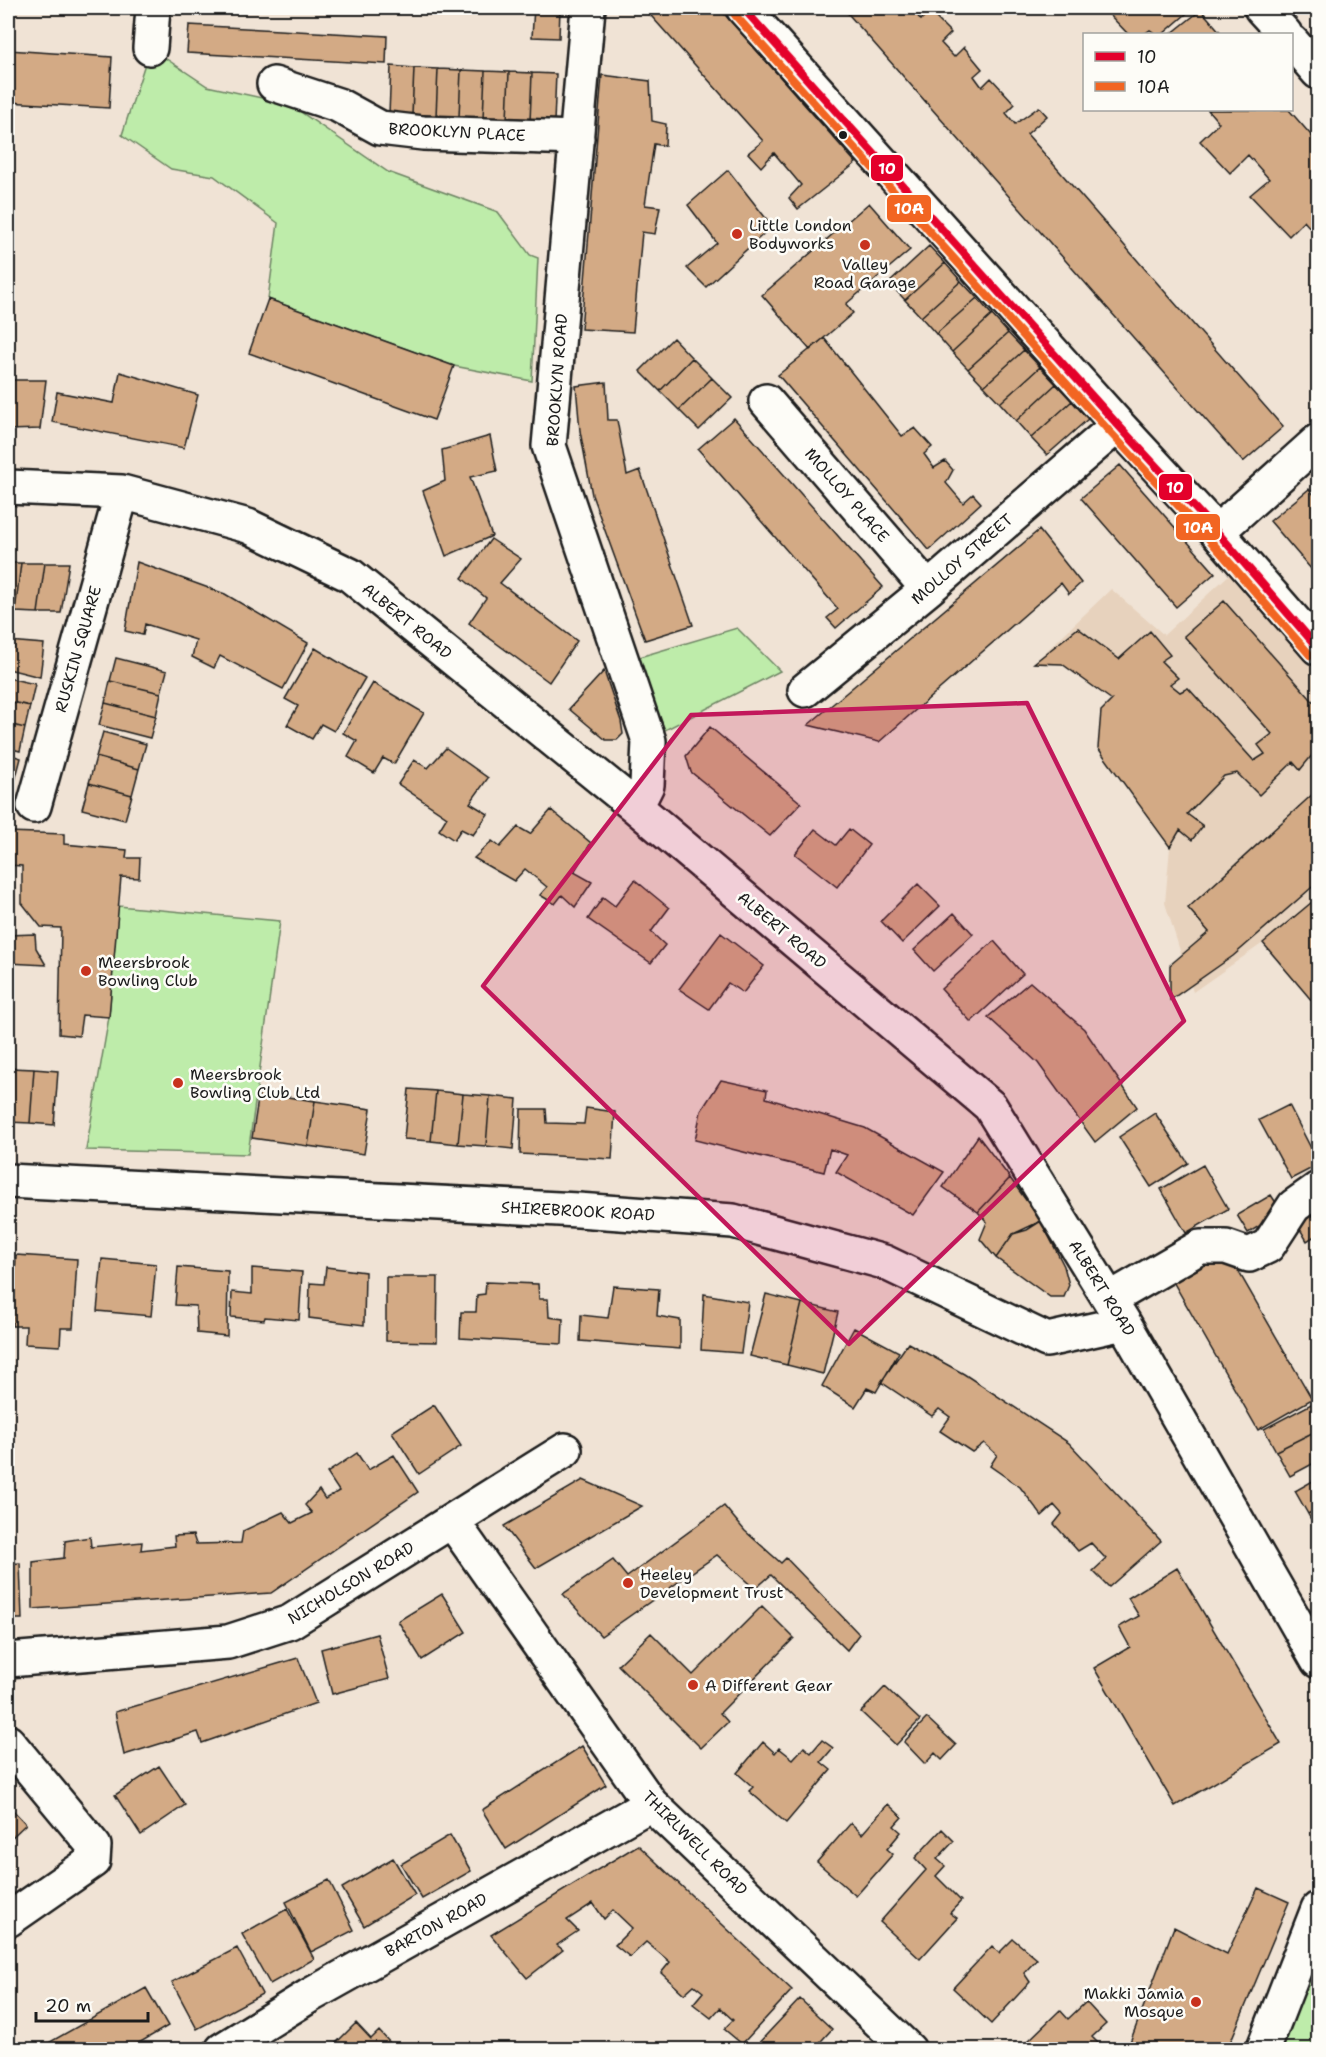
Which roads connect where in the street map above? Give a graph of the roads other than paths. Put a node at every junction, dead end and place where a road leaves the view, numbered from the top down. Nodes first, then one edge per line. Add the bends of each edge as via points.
1 (153, 8) edge
2 (588, 8) edge
3 (743, 8) edge
4 (1261, 8) edge
5 (1283, 33) edge
6 (1293, 43) edge
7 (150, 48) dead end
8 (1318, 72) edge
9 (274, 84) dead end
10 (576, 138) junction
11 (766, 401) dead end
12 (1118, 425) junction
13 (1318, 441) edge
14 (8, 487) edge
15 (122, 492) junction
16 (1217, 532) junction
17 (928, 588) junction
18 (1318, 648) edge
19 (805, 690) dead end
20 (33, 806) dead end
21 (636, 807) junction
22 (8, 1181) edge
23 (1318, 1189) edge
24 (1117, 1311) junction
25 (565, 1450) dead end
26 (452, 1521) junction
27 (8, 1660) edge
28 (1318, 1661) edge
29 (8, 1742) edge
30 (651, 1804) junction
31 (1318, 1909) edge
32 (8, 1920) edge
33 (222, 2049) edge
34 (909, 2049) edge
35 (1263, 2049) edge

1 - 7 street
2 - 10 street, BROOKLYN ROAD
3 - 12 street
4 - 5 street
6 - 8 street
9 - 10 street, BROOKLYN PLACE via 338,105 380,128
10 - 21 street, BROOKLYN ROAD via 549,446 650,741 647,785
11 - 17 street, MOLLOY PLACE
12 - 16 street
12 - 17 street, MOLLOY STREET
13 - 16 street
14 - 15 street, ALBERT ROAD
15 - 20 street, RUSKIN SQUARE
15 - 21 street, ALBERT ROAD via 248,526 350,575
16 - 18 street
17 - 19 street, MOLLOY STREET
21 - 24 street, ALBERT ROAD via 990,1106
22 - 24 street, SHIREBROOK ROAD via 733,1221 884,1262 1047,1340
23 - 24 street, SHIREBROOK ROAD via 1294,1206 1268,1246 1249,1255 1226,1247 1200,1247
24 - 28 street, ALBERT ROAD
25 - 26 street, NICHOLSON ROAD
26 - 27 street, NICHOLSON ROAD via 290,1622 228,1642
26 - 30 street, THIRLWELL ROAD
29 - 32 street via 94,1846 93,1861
30 - 33 street, BARTON ROAD
30 - 34 street, THIRLWELL ROAD
31 - 35 street

